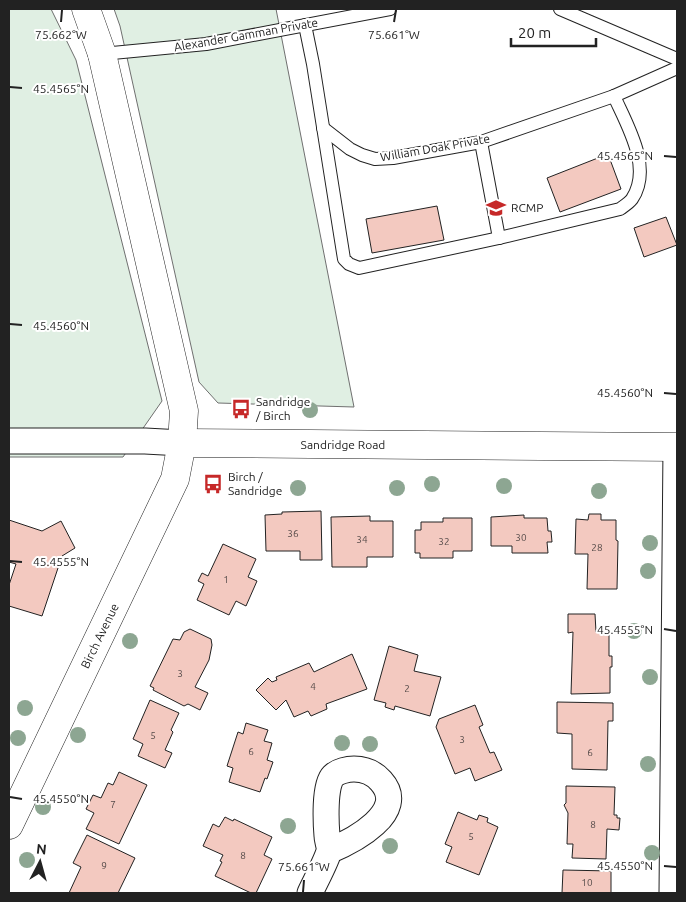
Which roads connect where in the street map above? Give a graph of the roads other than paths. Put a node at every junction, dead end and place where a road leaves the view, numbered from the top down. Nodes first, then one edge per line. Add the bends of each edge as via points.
1 (86, 9) edge
2 (390, 9) edge
3 (560, 9) edge
4 (306, 25) junction
5 (102, 54) junction
6 (677, 59) edge
7 (677, 68) edge
8 (614, 96) junction
9 (323, 128) junction
10 (481, 142) junction
11 (499, 238) junction
12 (9, 441) edge
13 (182, 443) junction
14 (676, 447) edge
15 (9, 825) edge
16 (329, 851) dead end
17 (310, 893) edge
18 (672, 893) edge

1 - 5 street, Birch Avenue
2 - 4 lane, Alexander Gamman Private
3 - 6 lane
4 - 5 lane, Alexander Gamman Private via 206,44
4 - 9 lane
5 - 13 street, Birch Avenue via 184,411
7 - 8 lane, William Doak Private
8 - 10 lane, William Doak Private
8 - 11 lane via 638,150 640,173 631,200 620,209
9 - 10 lane, William Doak Private via 350,150 375,159
9 - 11 lane via 344,259 349,264 359,268 370,267
10 - 11 lane
12 - 13 street, Sandridge Road
13 - 14 street, Sandridge Road
13 - 15 street, Birch Avenue via 175,478
14 - 18 street
16 - 17 street

